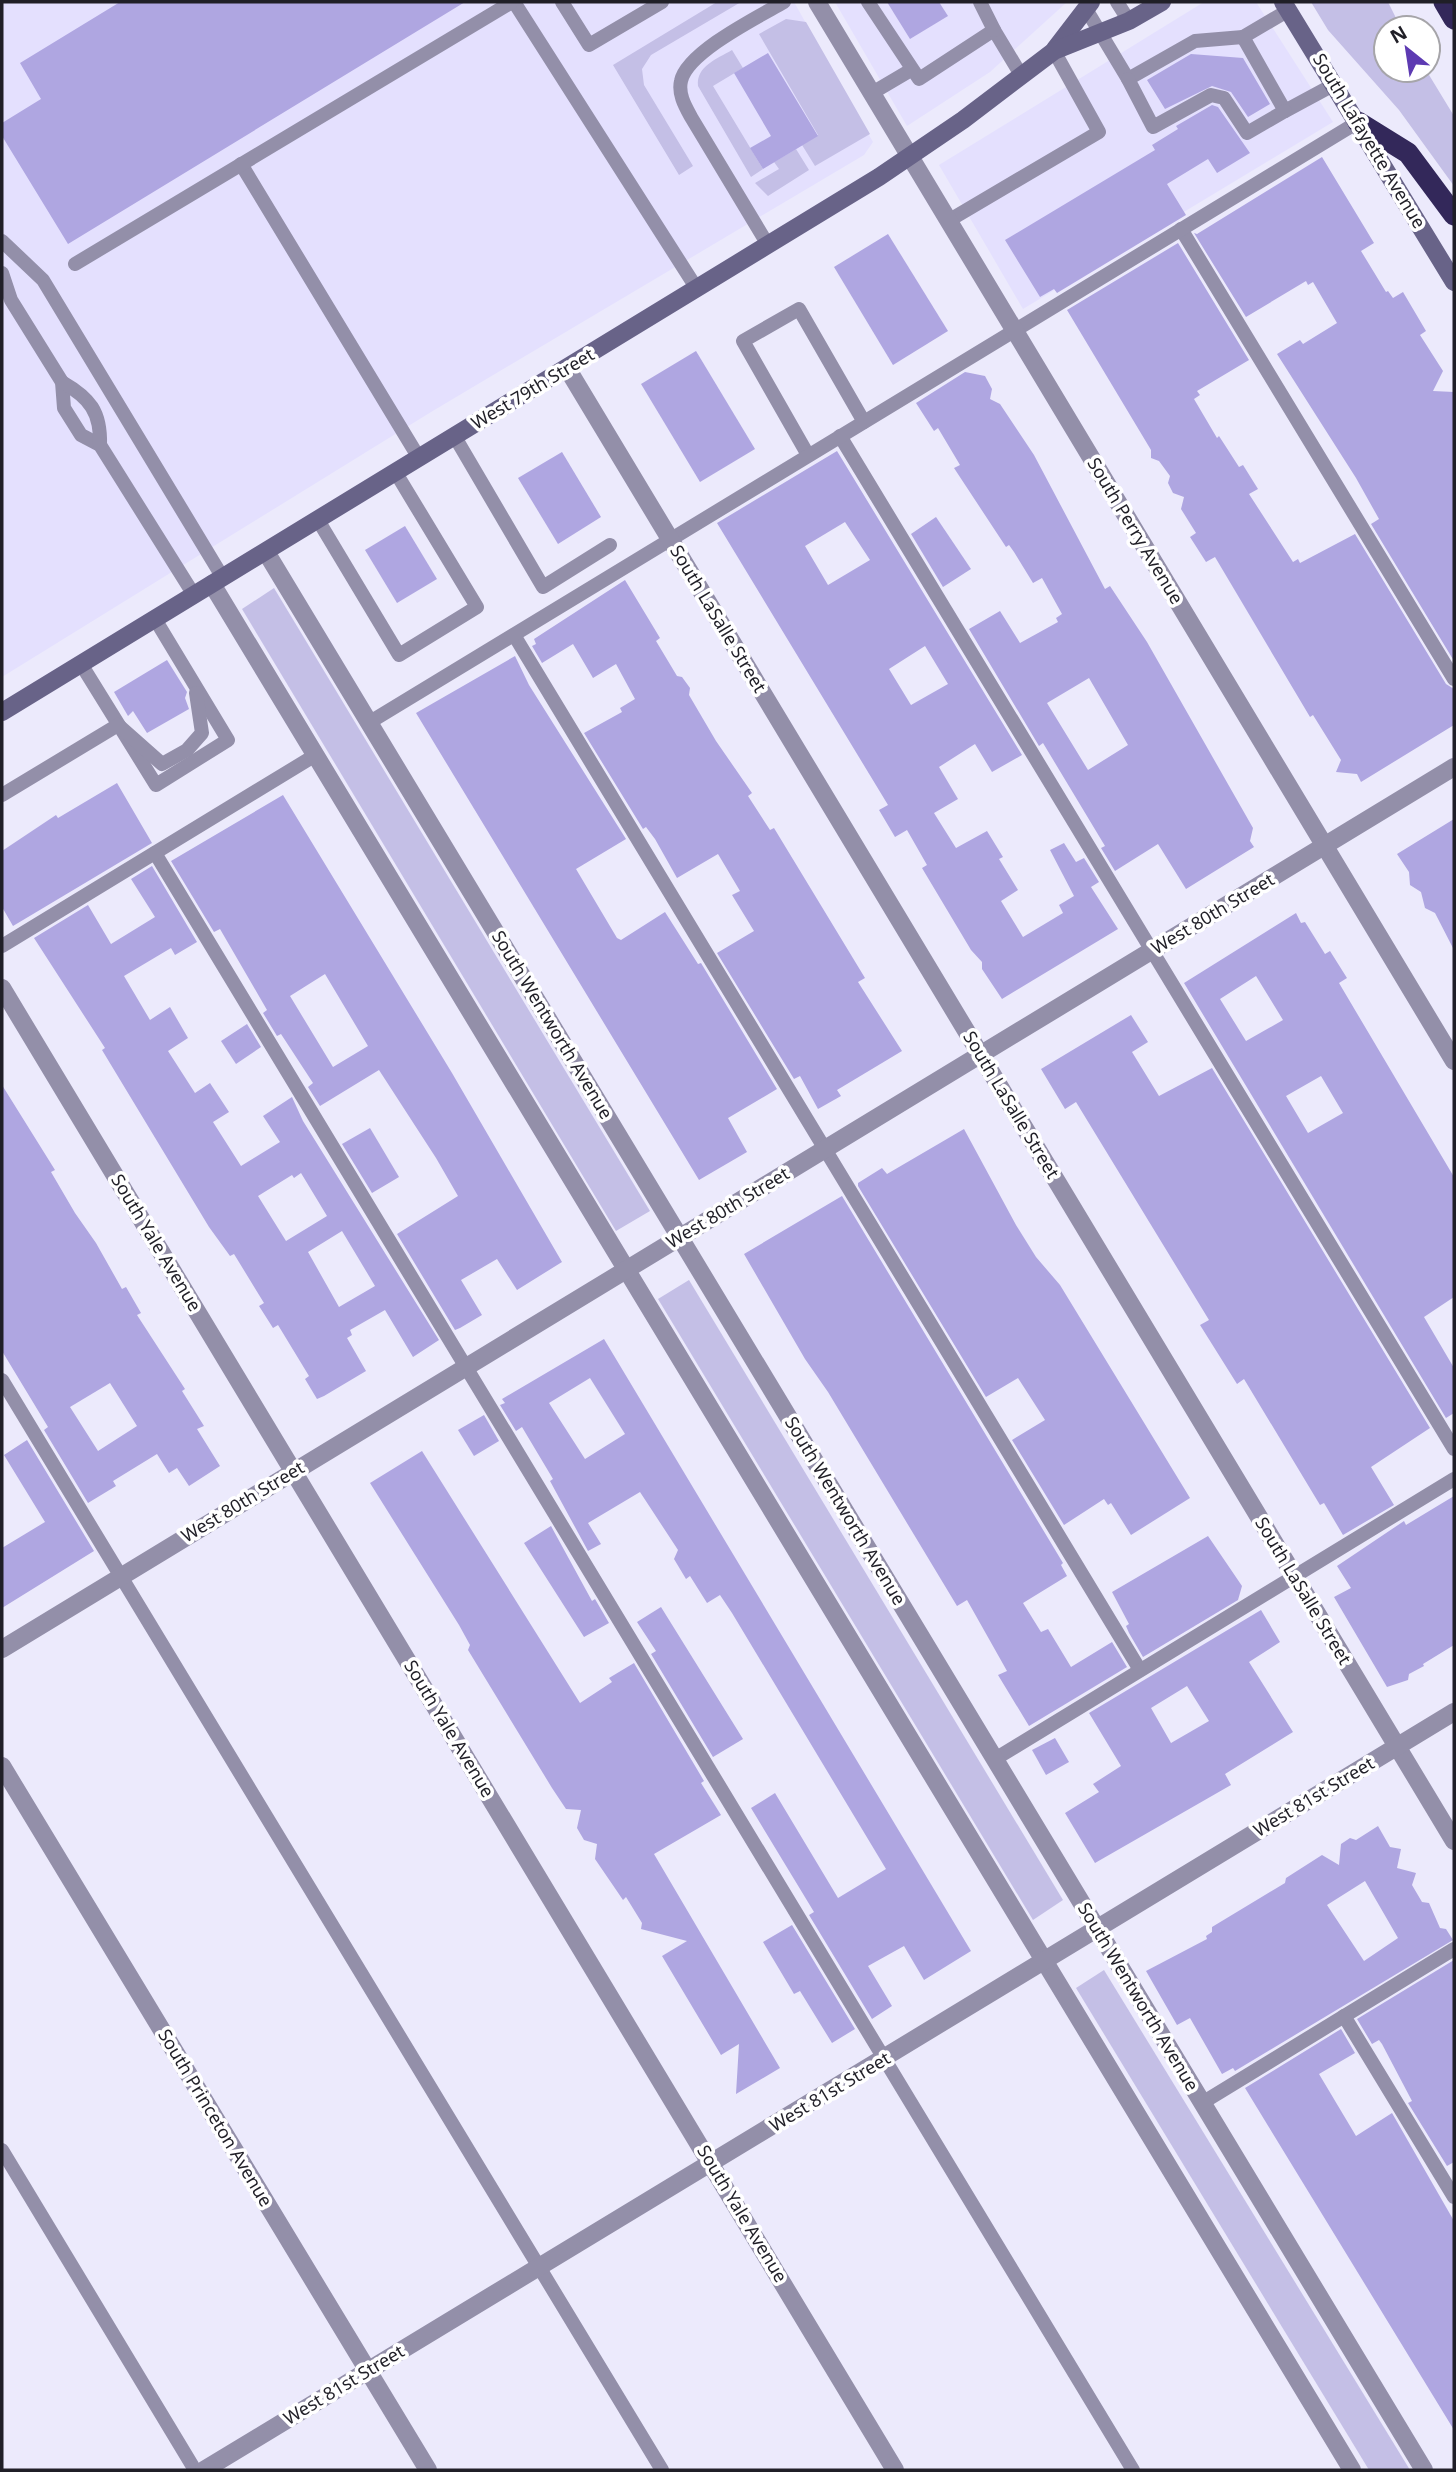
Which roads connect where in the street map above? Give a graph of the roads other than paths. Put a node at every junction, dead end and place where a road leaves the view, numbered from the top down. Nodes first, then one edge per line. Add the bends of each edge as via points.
1 (513, 2) edge
2 (562, 2) edge
3 (662, 2) edge
4 (784, 2) edge
5 (817, 2) edge
6 (868, 2) edge
7 (980, 2) edge
8 (1117, 2) edge
9 (1162, 2) edge
10 (1444, 2) edge
11 (1088, 6) edge
12 (1286, 6) edge
13 (1454, 19) edge
14 (1129, 21) junction
15 (994, 30) junction
16 (1100, 32) junction
17 (1243, 37) junction
18 (1054, 51) junction
19 (911, 70) junction
20 (1021, 75) junction
21 (1128, 79) junction
22 (1335, 84) junction
23 (872, 93) junction
24 (1285, 111) junction
25 (1357, 122) junction
26 (910, 156) junction
27 (241, 164) junction
28 (1454, 215) edge
29 (948, 221) junction
30 (1181, 229) junction
31 (2, 241) edge
32 (768, 244) junction
33 (75, 264) dead end
34 (2, 273) edge
35 (1454, 282) edge
36 (697, 289) junction
37 (1014, 330) junction
38 (567, 368) junction
39 (62, 382) junction
40 (864, 422) junction
41 (840, 436) junction
42 (455, 437) junction
43 (100, 445) junction
44 (808, 455) junction
45 (419, 458) junction
46 (396, 473) junction
47 (318, 520) junction
48 (670, 539) junction
49 (610, 545) dead end
50 (266, 552) junction
51 (217, 581) junction
52 (194, 596) junction
53 (155, 619) junction
54 (514, 635) junction
55 (81, 664) junction
56 (1454, 679) edge
57 (195, 685) junction
58 (2, 712) edge
59 (370, 722) junction
60 (118, 725) junction
61 (314, 756) junction
62 (1454, 767) edge
63 (2, 795) edge
64 (1325, 846) junction
65 (155, 853) junction
66 (2, 946) edge
67 (1152, 950) junction
68 (2, 988) edge
69 (980, 1055) junction
70 (1454, 1061) edge
71 (825, 1149) junction
72 (680, 1237) junction
73 (626, 1270) junction
74 (465, 1368) junction
75 (2, 1380) edge
76 (1454, 1449) edge
77 (293, 1472) junction
78 (1454, 1479) edge
79 (121, 1576) junction
80 (1294, 1576) junction
81 (2, 1649) edge
82 (1140, 1670) junction
83 (1454, 1712) edge
84 (1397, 1747) junction
85 (995, 1759) junction
86 (2, 1766) edge
87 (1454, 1841) edge
88 (1097, 1930) junction
89 (1454, 1949) edge
90 (1043, 1962) junction
91 (1344, 2016) junction
92 (884, 2059) junction
93 (1202, 2103) junction
94 (2, 2150) edge
95 (713, 2163) junction
96 (1454, 2197) edge
97 (539, 2267) junction
98 (368, 2371) junction
99 (195, 2470) edge
100 (204, 2470) edge
101 (428, 2470) edge
102 (662, 2470) edge
103 (895, 2470) edge
104 (1133, 2470) edge
105 (1352, 2470) edge
106 (1424, 2470) edge

1 - 27 lane
1 - 36 lane
2 - 3 lane via 589,45
4 - 32 lane via 699,55 686,67 681,82 691,117
5 - 23 street, South Perry Avenue
6 - 19 lane
7 - 15 lane
8 - 14 lane
9 - 14 main road, West 79th Street
10 - 13 highway
11 - 16 lane
11 - 18 main road, West 79th Street
12 - 17 lane
12 - 22 main road, South Lafayette Avenue
14 - 16 main road, West 79th Street
15 - 19 lane via 919,79
15 - 20 lane
16 - 18 main road, West 79th Street
16 - 21 lane
17 - 21 lane via 1195,41
17 - 24 lane
18 - 20 main road, West 79th Street
18 - 29 lane via 1099,132
19 - 23 lane
20 - 26 main road, West 79th Street
21 - 24 lane via 1153,127 1211,95 1224,98 1247,133
22 - 24 lane
22 - 25 main road, South Lafayette Avenue
23 - 26 street, South Perry Avenue
25 - 28 highway via 1408,153
25 - 30 lane
25 - 35 main road, South Lafayette Avenue
26 - 29 street, South Perry Avenue
26 - 32 main road, West 79th Street
27 - 33 lane
27 - 45 lane
29 - 37 street, South Perry Avenue
30 - 37 lane
30 - 56 lane
31 - 51 lane via 43,280
32 - 36 main road, West 79th Street
34 - 39 lane via 11,300
36 - 38 main road, West 79th Street
37 - 40 lane
37 - 64 street, South Perry Avenue
38 - 42 main road, West 79th Street
38 - 48 street, South LaSalle Street
39 - 43 lane via 65,408 81,435
39 - 43 lane via 83,394 101,423
40 - 41 lane
40 - 44 lane via 799,309 743,341
41 - 44 lane
41 - 67 lane
42 - 45 main road, West 79th Street
42 - 49 lane via 543,587
43 - 52 lane
44 - 48 lane
45 - 46 main road, West 79th Street
46 - 47 main road, West 79th Street
46 - 47 lane via 477,607 399,655
47 - 50 main road, West 79th Street
48 - 54 lane
48 - 69 street, South LaSalle Street
50 - 51 main road, West 79th Street
50 - 59 street, South Wentworth Avenue
51 - 52 main road, West 79th Street
51 - 61 street
52 - 53 main road, West 79th Street
53 - 55 main road, West 79th Street
53 - 57 lane
54 - 59 lane
54 - 71 lane
55 - 58 main road, West 79th Street
55 - 60 lane
57 - 60 lane via 202,733 187,750 162,764
57 - 60 lane via 228,740 156,785
59 - 72 street, South Wentworth Avenue
60 - 63 lane
61 - 65 lane
61 - 73 street
62 - 64 street, West 80th Street
64 - 67 street, West 80th Street
64 - 70 street, South Perry Avenue
65 - 66 lane
65 - 74 lane
67 - 69 street, West 80th Street
67 - 76 lane
68 - 77 street, South Yale Avenue
69 - 71 street, West 80th Street
69 - 80 street, South LaSalle Street
71 - 72 street, West 80th Street
71 - 82 lane
72 - 73 street, West 80th Street
72 - 85 street, South Wentworth Avenue
73 - 74 street, West 80th Street
73 - 90 street
74 - 77 street, West 80th Street
74 - 92 lane
75 - 79 lane
77 - 79 street, West 80th Street
77 - 95 street, South Yale Avenue
78 - 80 lane
79 - 81 street, West 80th Street
79 - 97 lane
80 - 82 lane
80 - 84 street, South LaSalle Street
82 - 85 lane
83 - 84 street, West 81st Street
84 - 87 street, South LaSalle Street
84 - 88 street, West 81st Street
85 - 88 street, South Wentworth Avenue
86 - 98 street, South Princeton Avenue
88 - 90 street, West 81st Street
88 - 93 street, South Wentworth Avenue
89 - 91 lane
90 - 92 street, West 81st Street
90 - 105 street
91 - 93 lane
91 - 96 lane
92 - 95 street, West 81st Street
92 - 104 lane
93 - 106 street, South Wentworth Avenue
94 - 99 lane
95 - 97 street, West 81st Street
95 - 103 street, South Yale Avenue
97 - 98 street, West 81st Street
97 - 102 lane
98 - 100 street, West 81st Street
98 - 101 street, South Princeton Avenue

